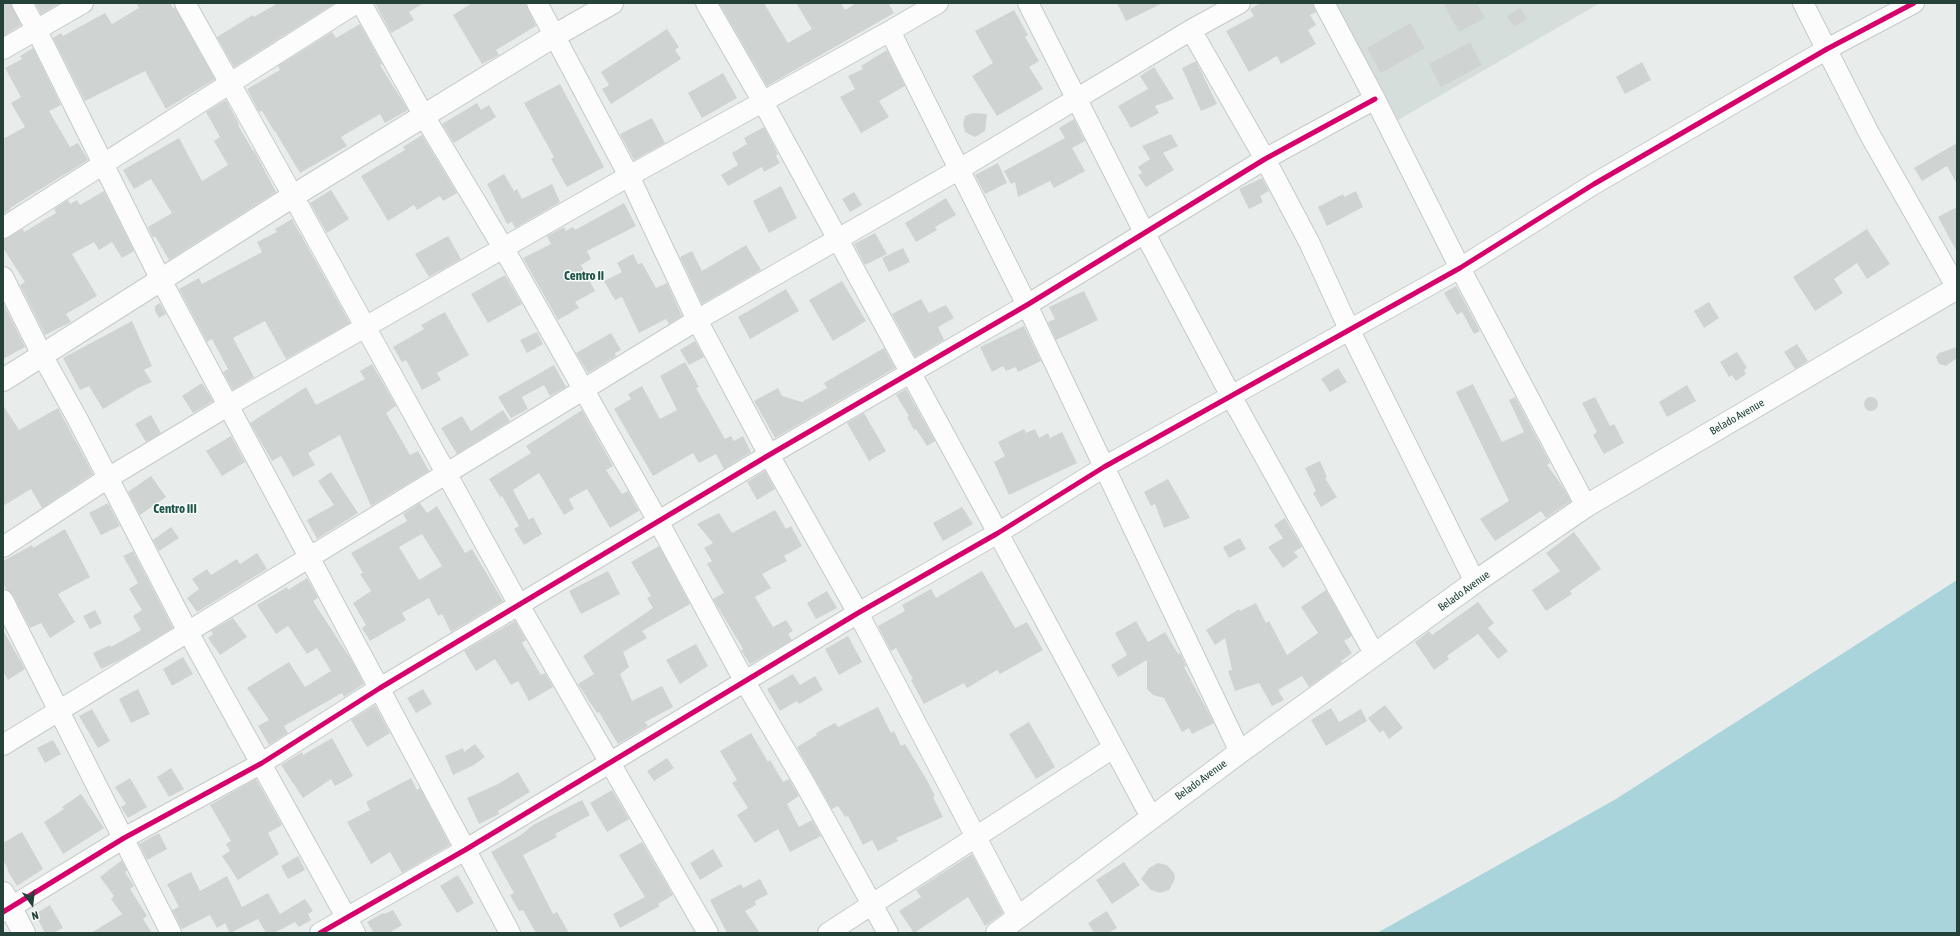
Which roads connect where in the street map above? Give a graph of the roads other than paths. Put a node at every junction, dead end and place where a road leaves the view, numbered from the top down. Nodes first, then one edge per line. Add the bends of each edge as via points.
1 (22, 3) edge
2 (82, 3) edge
3 (185, 3) edge
4 (356, 3) edge
5 (361, 3) edge
6 (537, 3) edge
7 (612, 3) edge
8 (706, 3) edge
9 (938, 3) edge
10 (1028, 3) edge
11 (1240, 3) edge
12 (1324, 3) edge
13 (1803, 3) edge
14 (1914, 3) edge
15 (36, 29) junction
16 (1191, 30) junction
17 (890, 31) junction
18 (554, 36) junction
19 (3, 49) edge
20 (1827, 49) junction
21 (230, 83) junction
22 (1375, 99) junction
23 (1077, 100) junction
24 (763, 102) junction
25 (424, 116) junction
26 (1265, 159) junction
27 (103, 163) junction
28 (958, 170) junction
29 (629, 176) junction
30 (294, 196) junction
31 (3, 228) edge
32 (1144, 232) junction
33 (837, 240) junction
34 (504, 249) junction
35 (1460, 268) junction
36 (3, 277) edge
37 (162, 280) junction
38 (1957, 288) edge
39 (1027, 305) junction
40 (697, 320) junction
41 (366, 328) junction
42 (1349, 329) junction
43 (42, 355) junction
44 (910, 372) junction
45 (3, 380) edge
46 (582, 389) junction
47 (1231, 396) junction
48 (229, 406) junction
49 (769, 455) junction
50 (1104, 467) junction
51 (445, 473) junction
52 (108, 478) junction
53 (1586, 506) junction
54 (658, 521) junction
55 (998, 533) junction
56 (3, 547) edge
57 (310, 557) junction
58 (1475, 582) junction
59 (3, 600) edge
60 (519, 605) junction
61 (858, 614) junction
62 (188, 632) junction
63 (1375, 655) junction
64 (745, 682) junction
65 (380, 688) junction
66 (58, 711) junction
67 (3, 745) edge
68 (1113, 748) junction
69 (1240, 752) junction
70 (610, 762) junction
71 (262, 763) junction
72 (1151, 817) junction
73 (976, 837) junction
74 (124, 838) junction
75 (465, 850) junction
76 (6, 904) edge
77 (871, 905) junction
78 (1018, 917) junction
79 (351, 925) edge
80 (24, 933) edge
81 (170, 933) edge
82 (320, 933) edge
83 (510, 933) edge
84 (708, 933) edge
85 (828, 933) edge
86 (888, 933) edge
87 (997, 933) edge

1 - 15 street
2 - 15 street
3 - 21 street
4 - 21 street
5 - 25 street
6 - 18 street
7 - 18 street
8 - 24 street
9 - 17 street
10 - 23 street
11 - 16 street
12 - 22 street
13 - 20 street
14 - 20 street
15 - 19 street
15 - 27 street
16 - 23 street
16 - 26 street
17 - 24 street
17 - 28 street
18 - 25 street
18 - 29 street
20 - 35 street via 1594,184
20 - 38 street via 1870,135
21 - 27 street
21 - 30 street
22 - 26 street
22 - 35 street
23 - 28 street
23 - 32 street
24 - 29 street
24 - 33 street
25 - 30 street
25 - 34 street
26 - 32 street
26 - 42 street via 1309,242
27 - 31 street
27 - 37 street
28 - 33 street
28 - 39 street
29 - 34 street
29 - 40 street
30 - 37 street
30 - 41 street
32 - 39 street
32 - 47 street
33 - 40 street
33 - 44 street
34 - 41 street
34 - 46 street
35 - 42 street
35 - 53 street
36 - 43 street
37 - 43 street
37 - 48 street
38 - 53 street, Belado Avenue
39 - 44 street
39 - 50 street
40 - 46 street
40 - 49 street
41 - 48 street
41 - 51 street
42 - 47 street
42 - 58 street
43 - 45 street
43 - 52 street
44 - 49 street
44 - 55 street
46 - 51 street
46 - 54 street
47 - 50 street
47 - 63 street
48 - 52 street
48 - 57 street
49 - 54 street
49 - 61 street
50 - 55 street
50 - 69 street
51 - 57 street
51 - 60 street
52 - 56 street
52 - 62 street
53 - 58 street, Belado Avenue
54 - 60 street
54 - 64 street
55 - 61 street
55 - 68 street
57 - 62 street
57 - 65 street
58 - 63 street, Belado Avenue
59 - 66 street
60 - 65 street
60 - 70 street
61 - 64 street
61 - 73 street
62 - 66 street
62 - 71 street
63 - 69 street, Belado Avenue
64 - 70 street
64 - 77 street via 804,782
65 - 71 street
65 - 75 street
66 - 67 street
66 - 74 street
68 - 72 street
68 - 73 street
69 - 72 street, Belado Avenue
70 - 75 street
70 - 84 street
71 - 74 street
71 - 79 street
72 - 78 street, Belado Avenue
73 - 77 street
73 - 78 street
74 - 76 street
74 - 81 street
75 - 79 street
75 - 83 street
76 - 80 street
77 - 85 street
77 - 86 street
78 - 87 street, Belado Avenue
79 - 82 street

